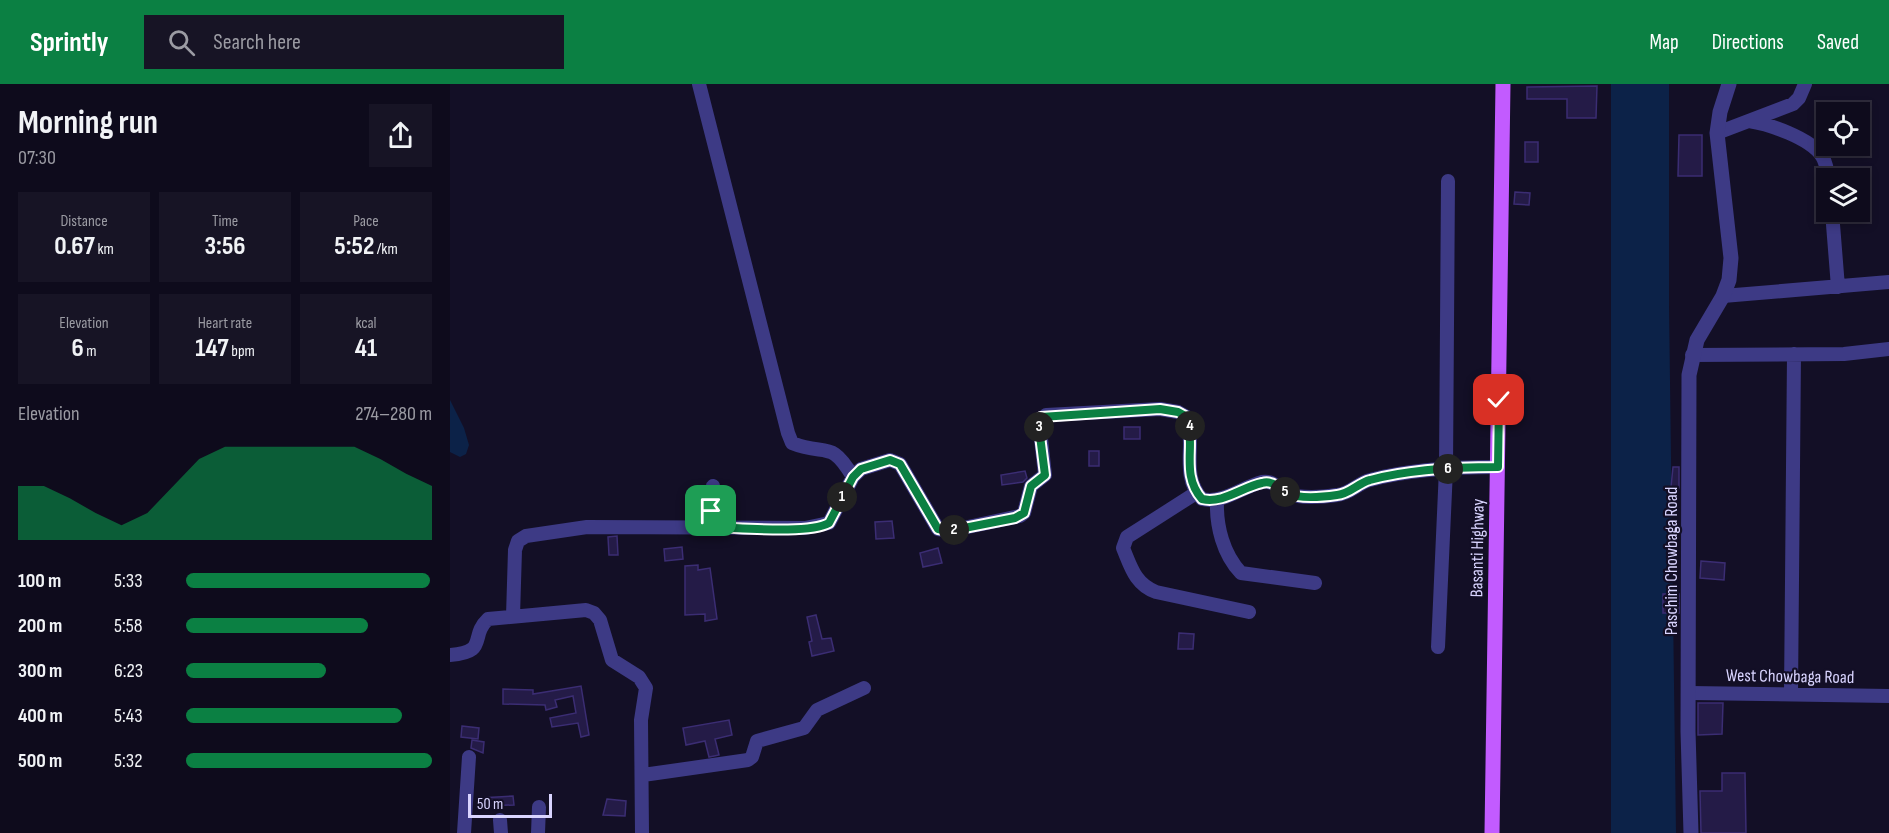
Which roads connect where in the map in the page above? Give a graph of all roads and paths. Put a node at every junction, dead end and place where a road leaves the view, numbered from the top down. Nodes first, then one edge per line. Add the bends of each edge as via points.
1 (699, 84) edge
2 (1503, 84) edge
3 (1729, 84) edge
4 (1805, 84) edge
5 (1749, 121) junction
6 (1718, 133) junction
7 (1826, 168) edge
8 (1448, 181) dead end
9 (1833, 222) edge
10 (1889, 282) edge
11 (1838, 286) junction
12 (1723, 296) junction
13 (1889, 349) edge
14 (1794, 354) junction
15 (1692, 355) junction
16 (1491, 467) junction
17 (1442, 470) junction
18 (853, 477) junction
19 (713, 486) dead end
20 (1194, 490) junction
21 (1218, 500) junction
22 (707, 527) junction
23 (1315, 583) dead end
24 (1250, 612) dead end
25 (513, 616) junction
26 (1438, 646) dead end
27 (450, 655) edge
28 (864, 688) dead end
29 (1690, 693) junction
30 (1791, 694) junction
31 (1889, 696) edge
32 (468, 757) dead end
33 (643, 775) junction
34 (539, 807) dead end
35 (464, 833) edge
36 (538, 833) edge
37 (642, 833) edge
38 (1492, 833) edge
39 (1691, 833) edge

1 - 18 street via 788,434 792,442 801,446 831,449
2 - 16 main road, Basanti Highway
3 - 6 street, Paschim Chowbaga Road
4 - 5 street via 1793,104
5 - 6 street
5 - 7 street via 1773,126 1814,147
6 - 12 street, Paschim Chowbaga Road via 1731,258 1730,280
8 - 17 street
9 - 11 street
10 - 11 street
11 - 12 street
12 - 15 street, Paschim Chowbaga Road
13 - 14 street
14 - 15 street
14 - 30 street
15 - 29 street, Paschim Chowbaga Road
16 - 17 street
16 - 38 main road, Basanti Highway
17 - 21 street via 1369,480 1336,495 1289,494 1275,484 1263,482
17 - 26 street
18 - 20 street via 861,469 896,460 934,525 944,531 990,523 1024,513 1031,486 1045,475 1039,421 1046,415 1160,409 1187,417 1188,463
18 - 22 street via 829,523 822,526
19 - 22 street
20 - 21 street via 1202,499
20 - 24 street via 1127,537 1123,548 1134,574 1145,588 1156,592
21 - 23 street via 1221,535 1241,573
22 - 25 street via 587,527 526,536 518,541 515,550
25 - 27 street via 489,619 474,649 467,654
25 - 33 street via 586,610 600,620 612,660 639,677 646,688 641,720
28 - 33 street via 817,710 804,728 757,741 748,760
29 - 30 street, West Chowbaga Road
29 - 39 street, Paschim Chowbaga Road
30 - 31 street, West Chowbaga Road
32 - 35 street
33 - 37 street
34 - 36 street

